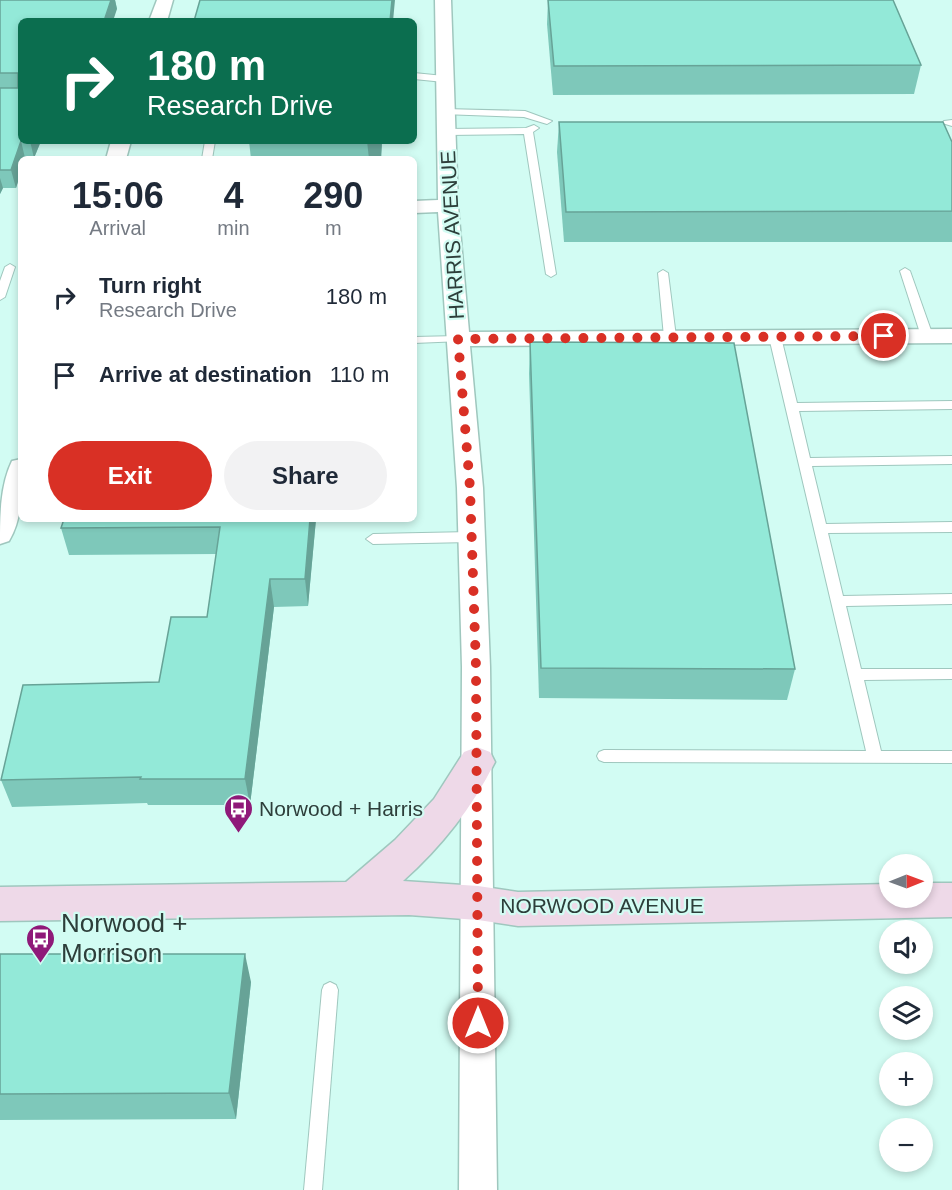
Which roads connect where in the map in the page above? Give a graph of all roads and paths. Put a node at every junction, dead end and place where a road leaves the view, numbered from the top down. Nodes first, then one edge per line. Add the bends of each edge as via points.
1 (165, 0) edge
2 (443, 0) edge
3 (159, 18) edge
4 (417, 76) edge
5 (444, 79) junction
6 (446, 122) junction
7 (528, 130) junction
8 (417, 207) edge
9 (448, 207) junction
10 (10, 267) dead end
11 (905, 271) dead end
12 (663, 273) dead end
13 (551, 274) dead end
14 (0, 297) edge
15 (927, 336) junction
16 (952, 336) edge
17 (775, 337) junction
18 (670, 338) junction
19 (458, 339) junction
20 (417, 340) edge
21 (952, 405) edge
22 (792, 407) junction
23 (952, 460) edge
24 (804, 462) junction
25 (18, 477) edge
26 (952, 527) edge
27 (820, 529) junction
28 (0, 535) edge
29 (471, 537) junction
30 (373, 539) dead end
31 (952, 599) edge
32 (838, 601) junction
33 (952, 674) edge
34 (855, 675) junction
35 (604, 756) dead end
36 (875, 757) junction
37 (952, 757) edge
38 (477, 762) junction
39 (354, 899) junction
40 (952, 900) edge
41 (478, 903) junction
42 (0, 904) edge
43 (330, 990) dead end
44 (313, 1190) edge
45 (478, 1190) edge

1 - 3 street
2 - 5 street, HARRIS AVENUE
4 - 5 lane
5 - 6 street, HARRIS AVENUE
6 - 7 lane
6 - 7 lane via 525,114 547,121
6 - 9 street, HARRIS AVENUE
7 - 13 lane
8 - 9 street
9 - 19 street, HARRIS AVENUE
10 - 14 lane
11 - 15 lane
12 - 18 lane
15 - 16 street
15 - 17 street
17 - 18 street
17 - 22 lane
18 - 19 street
19 - 20 lane
19 - 29 street, HARRIS AVENUE
21 - 22 lane
22 - 24 lane
23 - 24 lane
24 - 27 lane
25 - 28 street
26 - 27 lane
27 - 32 lane
29 - 30 lane
29 - 38 street, HARRIS AVENUE
31 - 32 lane
32 - 34 lane
33 - 34 lane
34 - 36 lane
35 - 36 lane
36 - 37 lane
38 - 39 main road via 447,810 408,852
38 - 41 street, HARRIS AVENUE
39 - 41 main road, NORWOOD AVENUE
39 - 42 main road, NORWOOD AVENUE
40 - 41 main road, NORWOOD AVENUE via 518,909
41 - 45 street, HARRIS AVENUE
43 - 44 lane

